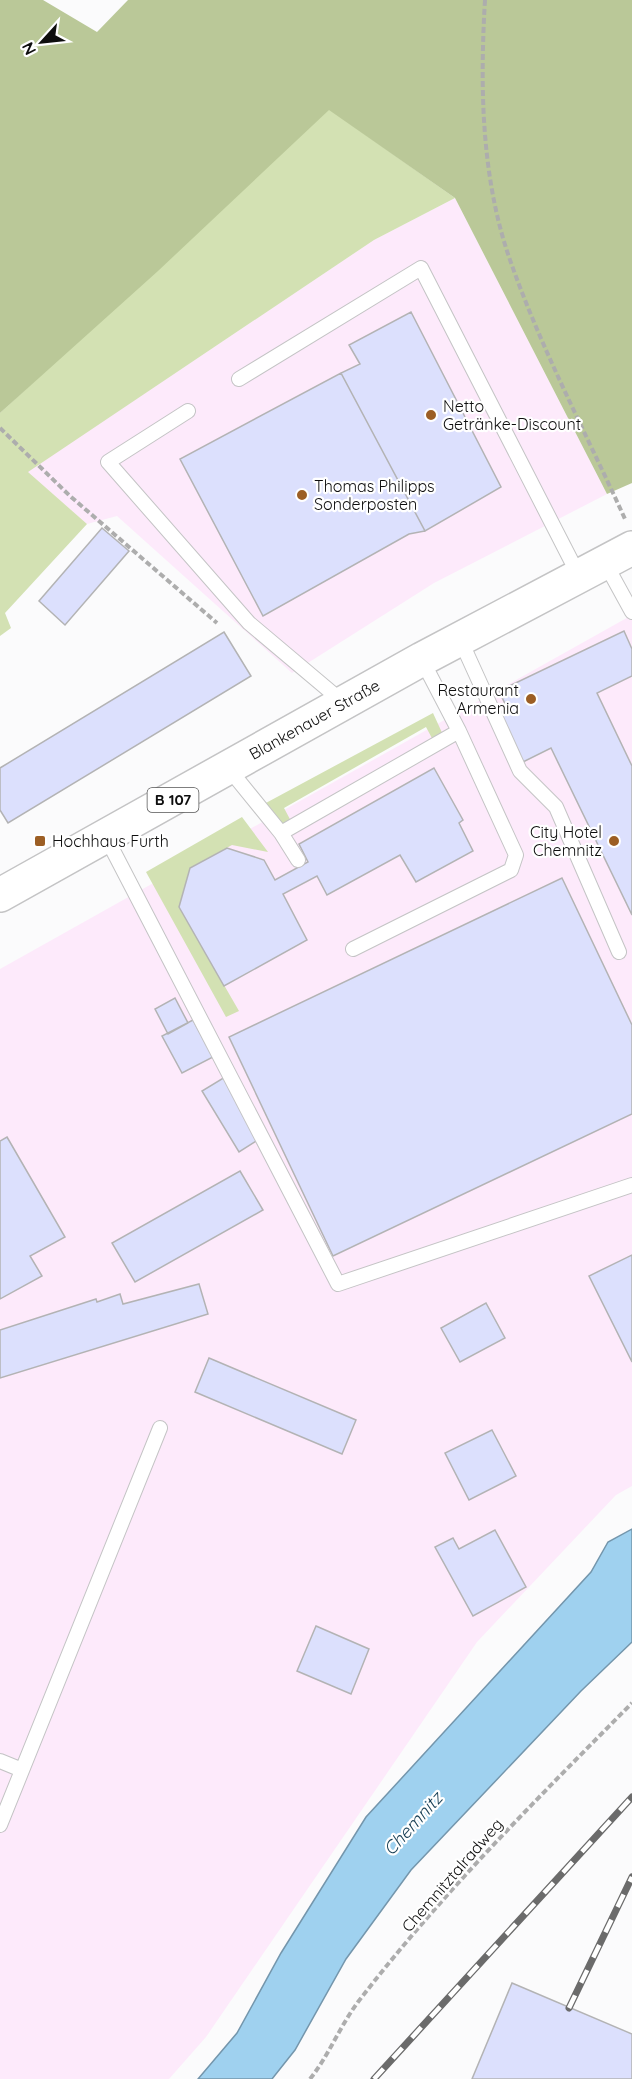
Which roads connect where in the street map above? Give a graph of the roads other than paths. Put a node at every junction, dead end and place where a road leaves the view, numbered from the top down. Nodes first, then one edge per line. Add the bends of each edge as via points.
1 (239, 379) dead end
2 (188, 411) dead end
3 (610, 551) edge
4 (632, 612) edge
5 (460, 639) junction
6 (422, 659) junction
7 (345, 704) junction
8 (459, 731) junction
9 (230, 769) junction
10 (281, 833) junction
11 (106, 837) junction
12 (298, 860) dead end
13 (0, 896) edge
14 (353, 949) dead end
15 (619, 952) dead end
16 (632, 1185) edge
17 (160, 1428) dead end
18 (0, 1761) edge
19 (22, 1770) junction
20 (0, 1825) edge

1 - 3 lane via 421,268
2 - 7 lane via 108,462 249,623
3 - 4 lane
3 - 5 main road, Blankenauer Straße / B 107
5 - 6 main road, Blankenauer Straße / B 107
5 - 15 lane via 520,771 556,807
6 - 7 main road, Blankenauer Straße / B 107
6 - 8 lane
7 - 9 main road, Blankenauer Straße / B 107
8 - 10 lane
8 - 14 lane via 516,855 511,870
9 - 10 lane
9 - 11 main road, Blankenauer Straße / B 107
10 - 12 lane
11 - 13 main road, Blankenauer Straße / B 107
11 - 16 lane via 338,1284
17 - 19 lane
18 - 19 lane
19 - 20 lane

